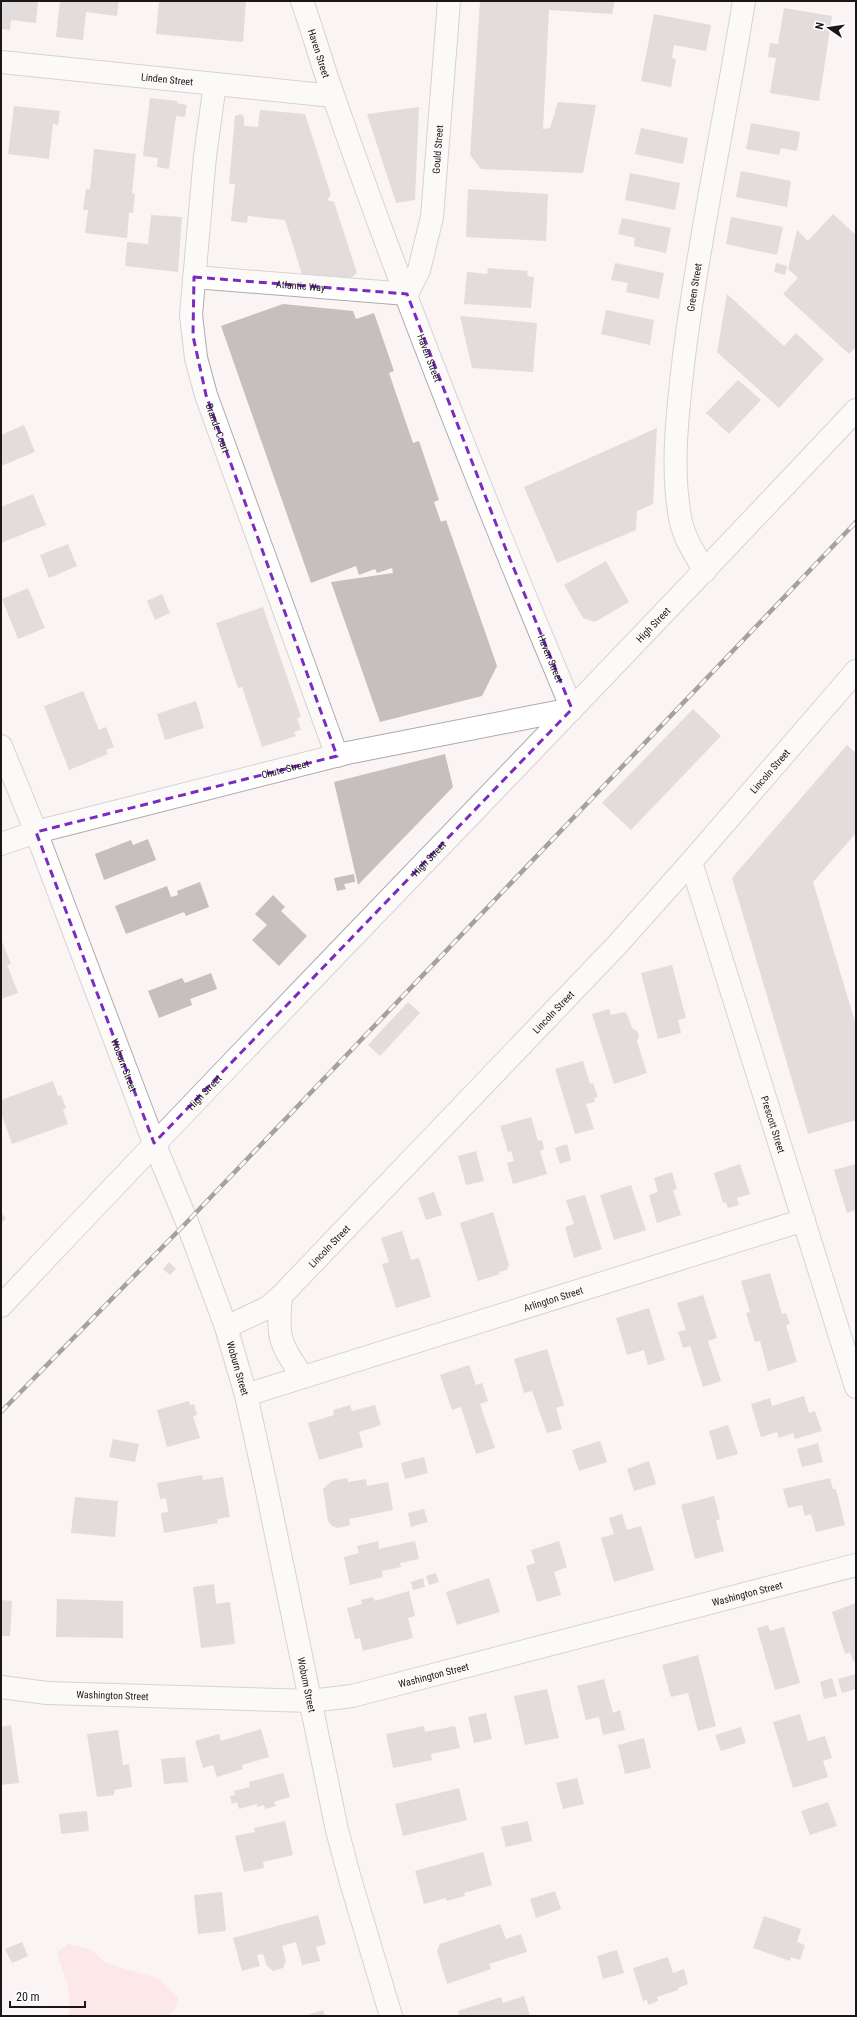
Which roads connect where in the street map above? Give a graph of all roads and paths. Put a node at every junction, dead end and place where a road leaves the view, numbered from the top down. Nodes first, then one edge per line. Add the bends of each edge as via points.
1 (302, 1) edge
2 (449, 1) edge
3 (744, 1) edge
4 (1, 62) edge
5 (215, 84) junction
6 (333, 96) junction
7 (194, 277) junction
8 (407, 294) junction
9 (856, 410) edge
10 (705, 571) junction
11 (856, 670) edge
12 (572, 708) junction
13 (1, 746) edge
14 (337, 756) junction
15 (36, 832) junction
16 (1, 844) edge
17 (691, 862) junction
18 (154, 1143) junction
19 (804, 1220) junction
20 (281, 1296) junction
21 (1, 1306) edge
22 (226, 1327) junction
23 (302, 1376) junction
24 (856, 1387) edge
25 (246, 1395) junction
26 (856, 1565) edge
27 (1, 1687) edge
28 (310, 1701) junction
29 (391, 2016) edge

1 - 6 street, Haven Street
2 - 8 street, Gould Street via 432,217 419,270
3 - 10 street, Green Street via 730,91 696,270 679,396 677,476 681,522 686,539
4 - 5 street, Linden Street
5 - 6 street, Linden Street
5 - 7 street, Brande Court via 205,156
6 - 8 street, Haven Street
7 - 8 street, Atlantic Way
7 - 14 street, Brande Court via 191,315 193,336 206,395
8 - 12 street, Haven Street via 505,547
9 - 10 street, High Street
10 - 12 street, High Street
11 - 17 street, Lincoln Street
12 - 14 street, Chute Street
12 - 18 street, High Street
13 - 15 street, Woburn Street
14 - 15 street, Chute Street
15 - 16 street, Chute Street
15 - 18 street, Woburn Street
17 - 19 street, Prescott Street
17 - 20 street, Lincoln Street via 617,944
18 - 21 street, High Street
18 - 22 street, Woburn Street
19 - 23 street, Arlington Street
19 - 24 street, Prescott Street
20 - 22 street, Lincoln Street via 267,1308
20 - 23 street via 278,1323 281,1343
22 - 25 street, Woburn Street
23 - 25 street, Arlington Street
25 - 28 street, Woburn Street
26 - 28 street, Washington Street via 352,1696
27 - 28 street, Washington Street via 47,1693
28 - 29 street, Woburn Street via 343,1851

